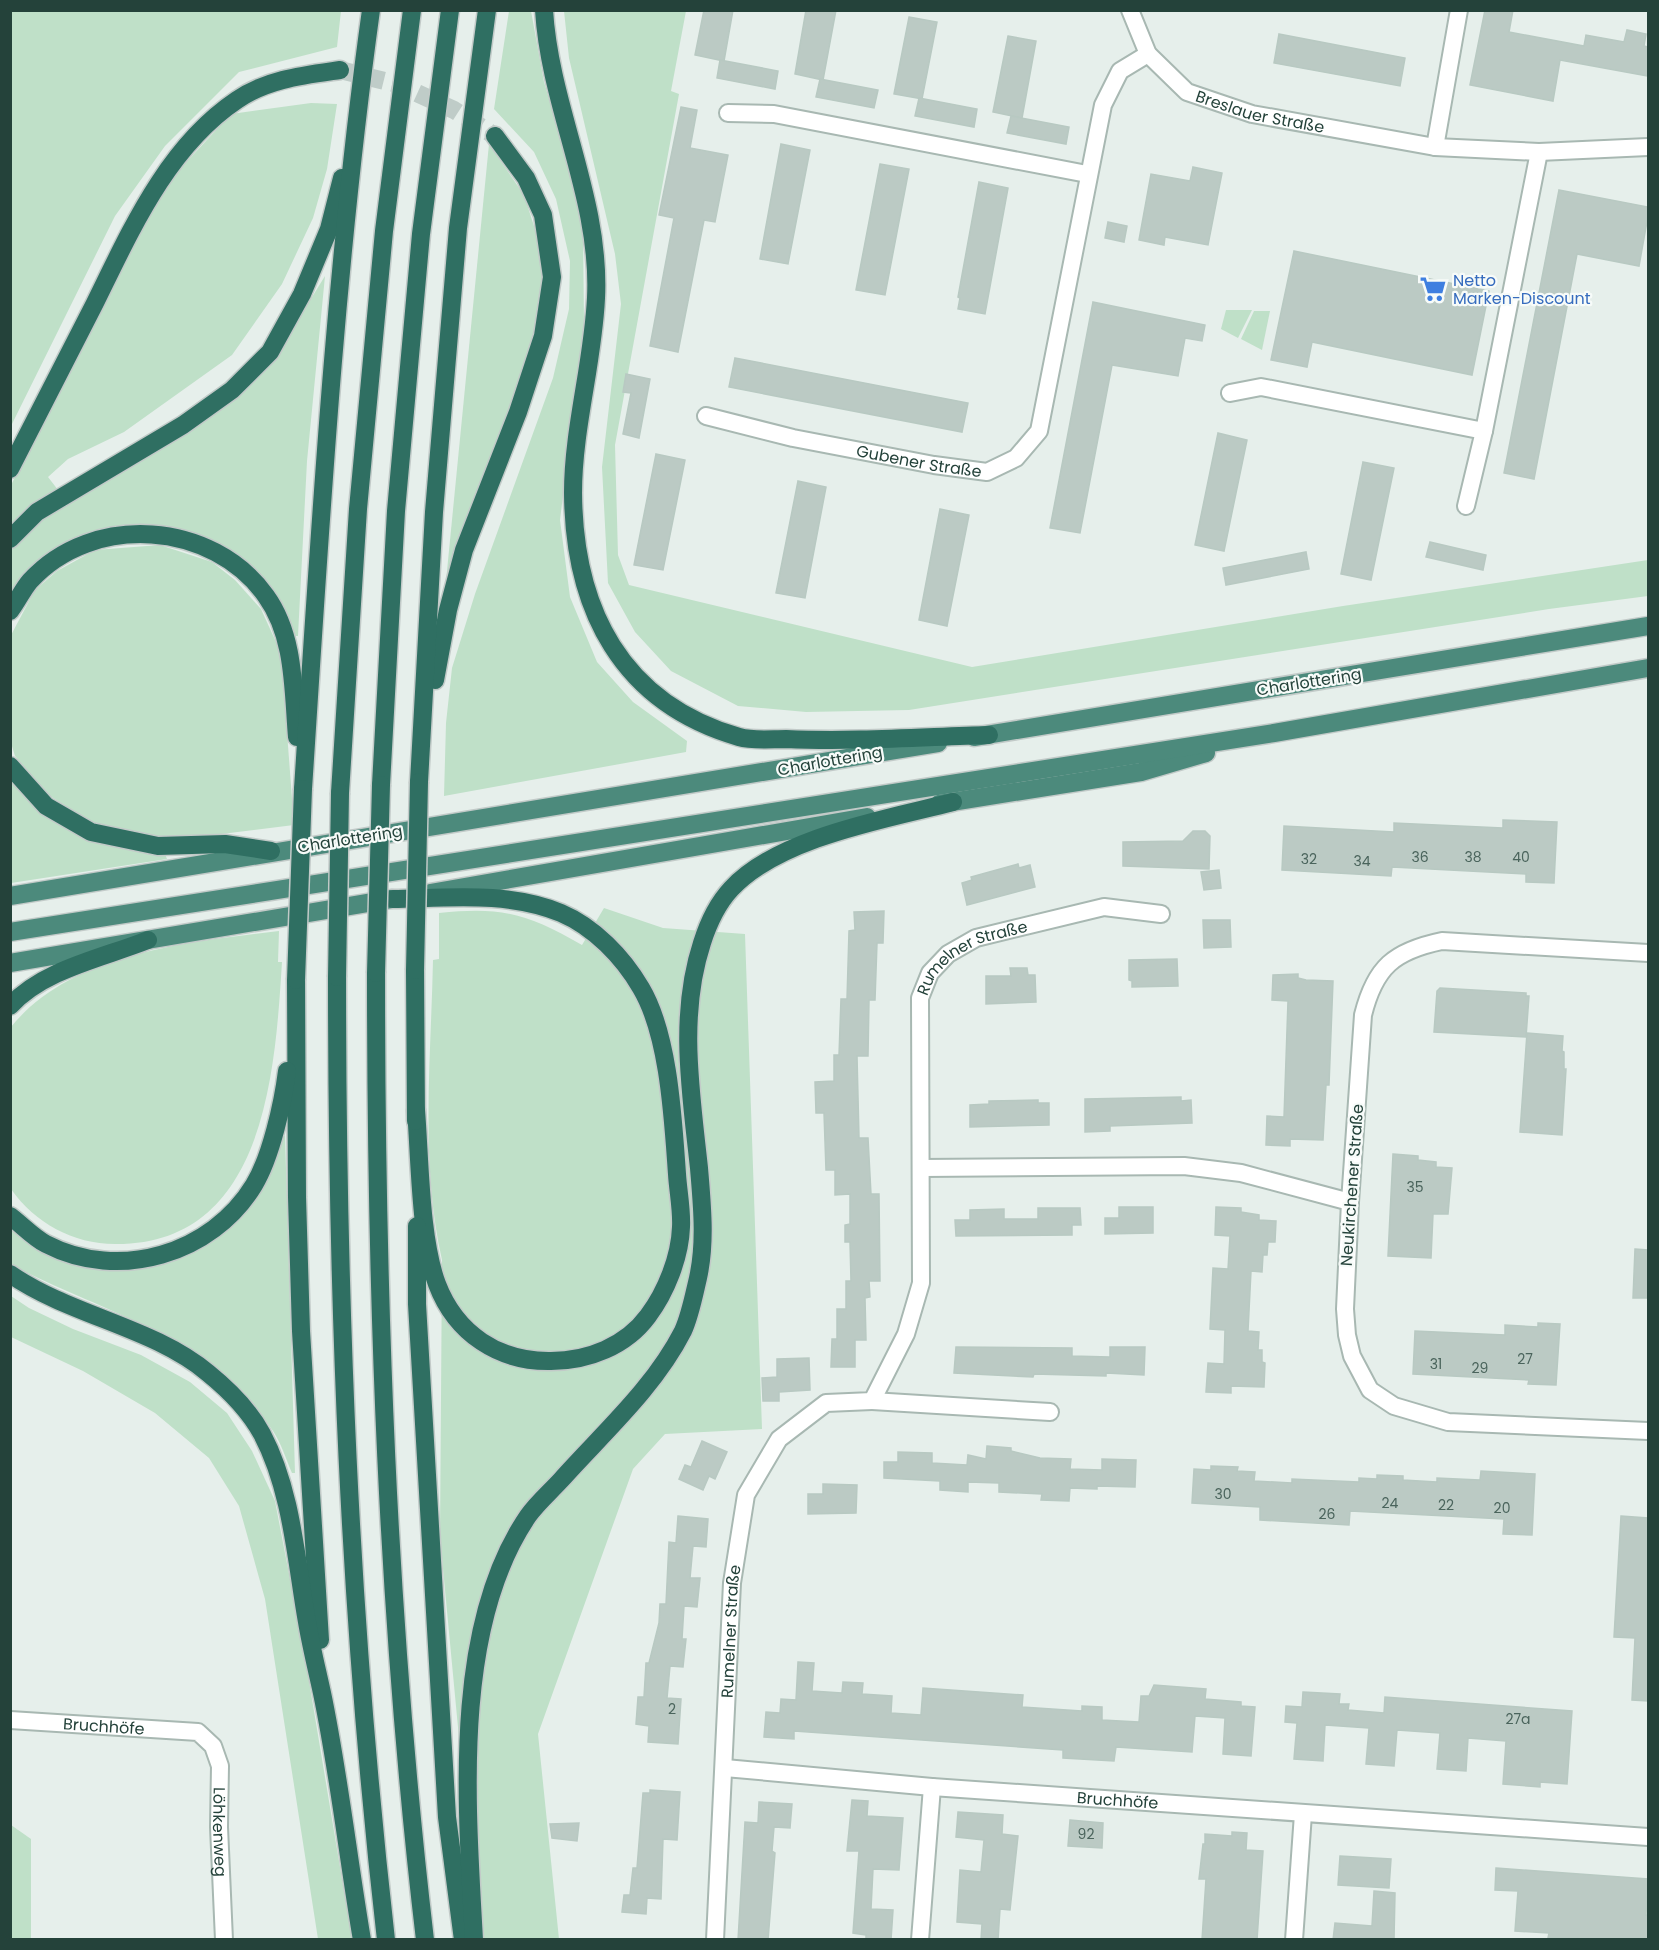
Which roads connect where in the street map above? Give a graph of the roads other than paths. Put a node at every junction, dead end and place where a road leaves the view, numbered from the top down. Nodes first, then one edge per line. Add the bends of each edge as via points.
1 (371, 10) edge
2 (412, 10) edge
3 (450, 10) edge
4 (486, 10) edge
5 (544, 10) edge
6 (1130, 10) edge
7 (1459, 10) edge
8 (1148, 54) junction
9 (340, 70) tunnel mouth
10 (728, 113) dead end
11 (495, 136) tunnel mouth
12 (1435, 147) junction
13 (1648, 147) edge
14 (351, 151) junction
15 (1539, 152) junction
16 (1088, 174) junction
17 (1230, 393) dead end
18 (706, 416) dead end
19 (1484, 431) junction
20 (10, 469) edge
21 (1466, 506) dead end
22 (10, 539) edge
23 (10, 611) edge
24 (1648, 626) edge
25 (1648, 668) edge
26 (1274, 733) junction
27 (989, 735) junction
28 (10, 766) edge
29 (419, 782) junction
30 (303, 789) junction
31 (953, 802) junction
32 (271, 851) junction
33 (10, 896) edge
34 (393, 899) junction
35 (1161, 914) dead end
36 (10, 932) edge
37 (148, 940) junction
38 (1648, 953) edge
39 (10, 963) edge
40 (296, 980) junction
41 (10, 1006) edge
42 (416, 1110) junction
43 (922, 1167) junction
44 (1350, 1202) junction
45 (10, 1216) edge
46 (10, 1274) edge
47 (872, 1401) junction
48 (1050, 1412) dead end
49 (1648, 1431) edge
50 (322, 1694) junction
51 (10, 1720) edge
52 (198, 1732) joint
53 (725, 1768) junction
54 (932, 1787) junction
55 (1303, 1814) junction
56 (1648, 1838) edge
57 (224, 1940) edge
58 (362, 1940) edge
59 (387, 1940) edge
60 (425, 1940) edge
61 (463, 1940) edge
62 (474, 1940) edge
63 (715, 1940) edge
64 (920, 1940) edge
65 (1294, 1940) edge

1 - 14 highway
2 - 59 highway, bridge via 384,231 363,451 340,793 337,1167 344,1426 356,1632
3 - 60 highway, bridge via 421,234 396,511 381,785 376,973 376,1170 383,1419 411,1820
4 - 29 highway via 458,228 434,512
5 - 27 highway via 557,91 581,177 592,237 596,296 573,492 577,549 590,604 612,650 646,687 689,717 741,738
6 - 8 street, Breslauer Straße
7 - 12 street
8 - 12 street, Breslauer Straße via 1187,92 1252,114
8 - 16 street, Gubener Straße via 1120,71 1103,105
9 - 20 highway via 287,77 237,99 200,132 161,178
10 - 16 street via 774,114
11 - 29 highway via 526,178 543,215 552,277 543,336 464,550 448,610 435,678 429,741
12 - 15 street, Breslauer Straße
13 - 15 street, Breslauer Straße
14 - 22 highway via 329,229 302,294 270,352 232,390 37,512
14 - 30 highway via 347,228 330,378
15 - 19 street
16 - 18 street, Gubener Straße via 1039,431 1016,458 987,472 934,465 793,438
17 - 19 street via 1261,387
19 - 21 street
23 - 30 highway via 30,581 84,544 136,533 171,536 206,546 237,566 267,596 288,642
24 - 27 highway, Charlottering
25 - 26 highway
26 - 31 highway via 1142,772
26 - 36 highway
27 - 32 highway, Charlottering
28 - 32 highway via 46,806 91,832 158,846 225,844
29 - 42 highway, bridge
30 - 40 highway, bridge
31 - 34 highway
31 - 62 highway via 828,835 774,856 731,888 708,924 694,968 687,1016 704,1217 699,1276 684,1330 627,1410 529,1516 499,1573 477,1646 470,1719 468,1834
32 - 33 highway, Charlottering
34 - 37 highway
34 - 42 highway via 519,900 562,914 609,945 642,988 662,1043 674,1130 681,1228 669,1280 648,1317 613,1347 573,1361 527,1362 486,1347 458,1321 437,1284 427,1238
35 - 43 street, Rumelner Straße via 1104,907 976,938 948,954 930,973 920,998
37 - 39 highway
37 - 41 highway via 54,975
38 - 44 street, Neukirchener Straße via 1442,941 1397,955 1369,989 1363,1015
40 - 45 highway via 284,1096 271,1142 254,1185 221,1224 183,1249 136,1262 86,1259 46,1244
40 - 50 highway via 300,1320
42 - 61 highway via 417,1304 447,1817
43 - 44 street via 1184,1166 1241,1173
43 - 47 street, Rumelner Straße via 921,1283 906,1334
44 - 49 street, Neukirchener Straße via 1347,1335 1352,1356 1370,1390 1394,1406 1448,1422
46 - 50 highway via 77,1310 160,1342 207,1371 241,1403 261,1433 282,1483
47 - 48 street, Rumelner Straße
47 - 53 street, Rumelner Straße via 826,1403 779,1439 746,1495 732,1583
50 - 58 highway
51 - 52 street, Bruchhöfe
52 - 57 street, Löhkenweg via 213,1746 220,1766
53 - 54 street, Bruchhöfe
53 - 63 street, Rumelner Straße
54 - 55 street, Bruchhöfe
54 - 64 street
55 - 56 street, Bruchhöfe
55 - 65 street

